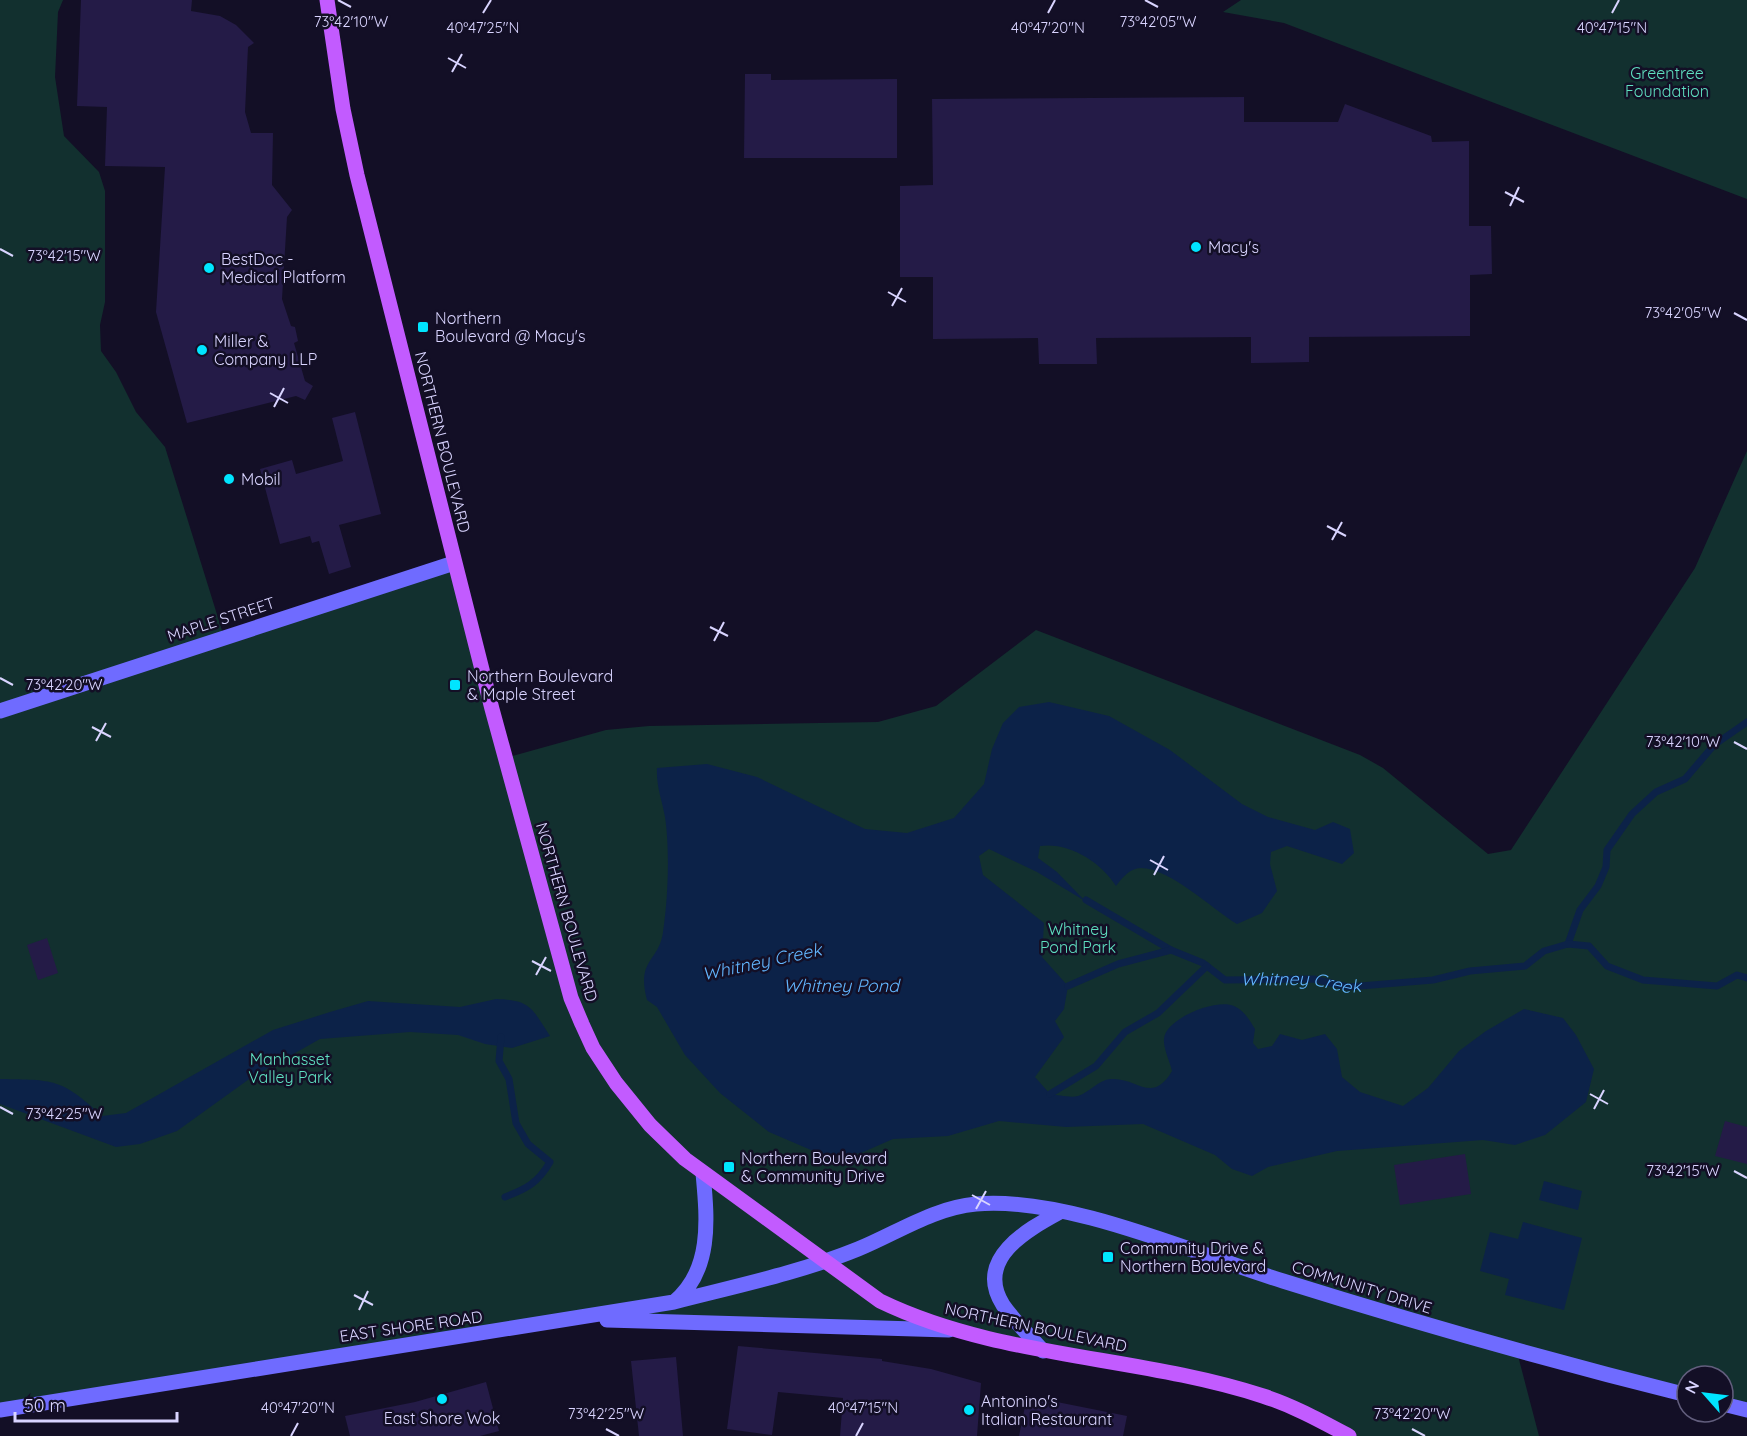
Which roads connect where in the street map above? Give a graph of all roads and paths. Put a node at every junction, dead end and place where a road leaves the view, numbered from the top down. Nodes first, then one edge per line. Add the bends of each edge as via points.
1 (327, 0) edge
2 (454, 563) junction
3 (0, 711) edge
4 (703, 1173) junction
5 (1060, 1212) junction
6 (823, 1262) junction
7 (674, 1302) junction
8 (574, 1318) junction
9 (951, 1330) junction
10 (1043, 1351) junction
11 (1675, 1392) edge
12 (0, 1410) edge
13 (1349, 1436) edge

1 - 2 main road, NORTHERN BOULEVARD via 357,175
2 - 3 main road, MAPLE STREET
2 - 4 main road, NORTHERN BOULEVARD via 535,870 578,1015 604,1067 633,1105
4 - 6 main road, NORTHERN BOULEVARD
4 - 7 main road via 706,1240 692,1279
5 - 6 main road, COMMUNITY DRIVE via 995,1203 942,1211
5 - 10 main road via 1016,1239 1001,1258 996,1279 1004,1306
5 - 11 main road, COMMUNITY DRIVE via 1120,1227 1418,1323
6 - 7 main road, EAST SHORE ROAD
6 - 9 main road, NORTHERN BOULEVARD via 880,1301
7 - 8 main road, EAST SHORE ROAD
8 - 9 main road
8 - 12 main road, EAST SHORE ROAD
9 - 10 main road, NORTHERN BOULEVARD
10 - 13 main road, NORTHERN BOULEVARD via 1193,1378 1263,1396 1309,1414

